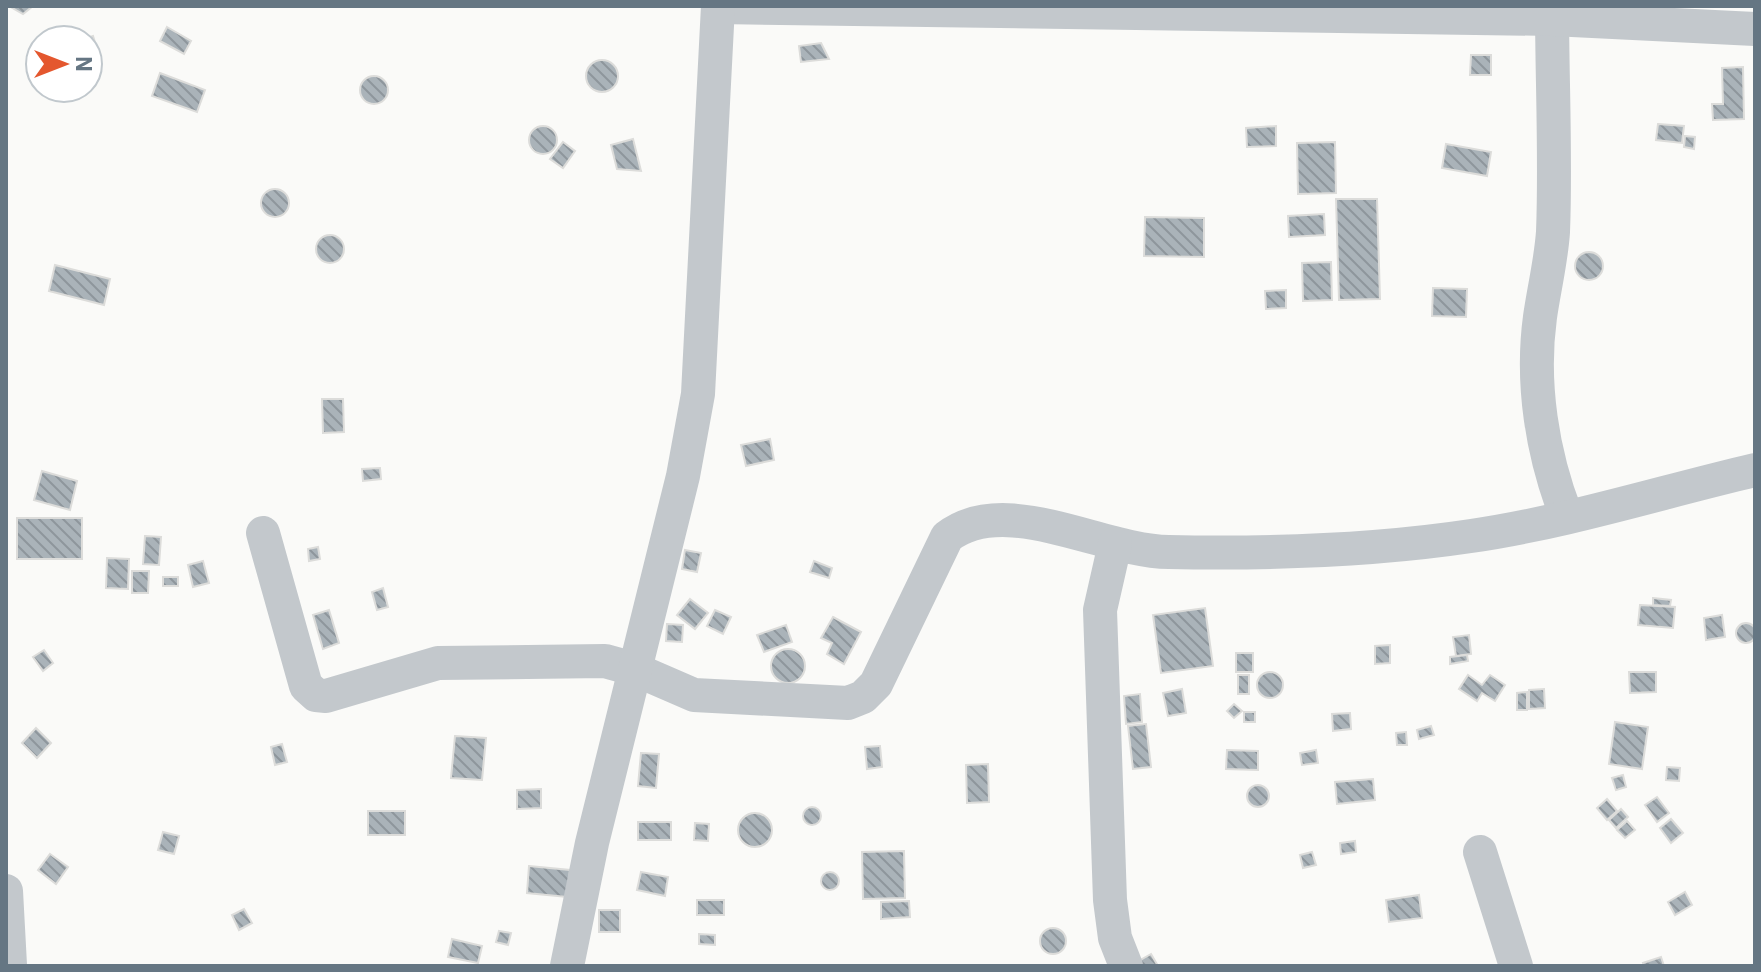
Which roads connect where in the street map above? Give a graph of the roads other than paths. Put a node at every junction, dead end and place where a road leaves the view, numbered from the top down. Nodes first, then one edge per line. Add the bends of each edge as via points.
1 (718, 7) edge
2 (1134, 10) edge
3 (1552, 12) edge
4 (1755, 29) edge
5 (1755, 470) edge
6 (1566, 515) junction
7 (263, 533) dead end
8 (1115, 544) junction
9 (634, 669) junction
10 (1480, 852) dead end
11 (6, 891) edge
12 (6, 959) edge
13 (10, 966) edge
14 (567, 966) edge
15 (1126, 966) edge
16 (1516, 966) edge

1 - 2 street
1 - 9 street via 698,394
2 - 3 street
3 - 4 street
3 - 6 street via 1555,186 1538,370 1544,451
5 - 6 street
6 - 8 street via 1474,536 1335,552 1165,552
7 - 9 street via 306,686 316,695 438,663 605,661
8 - 9 street via 1031,523 991,518 964,524 947,537 876,684 848,703 694,695
8 - 15 street via 1100,610 1110,900 1115,938
9 - 14 street
10 - 16 street
11 - 13 street
12 - 13 street

